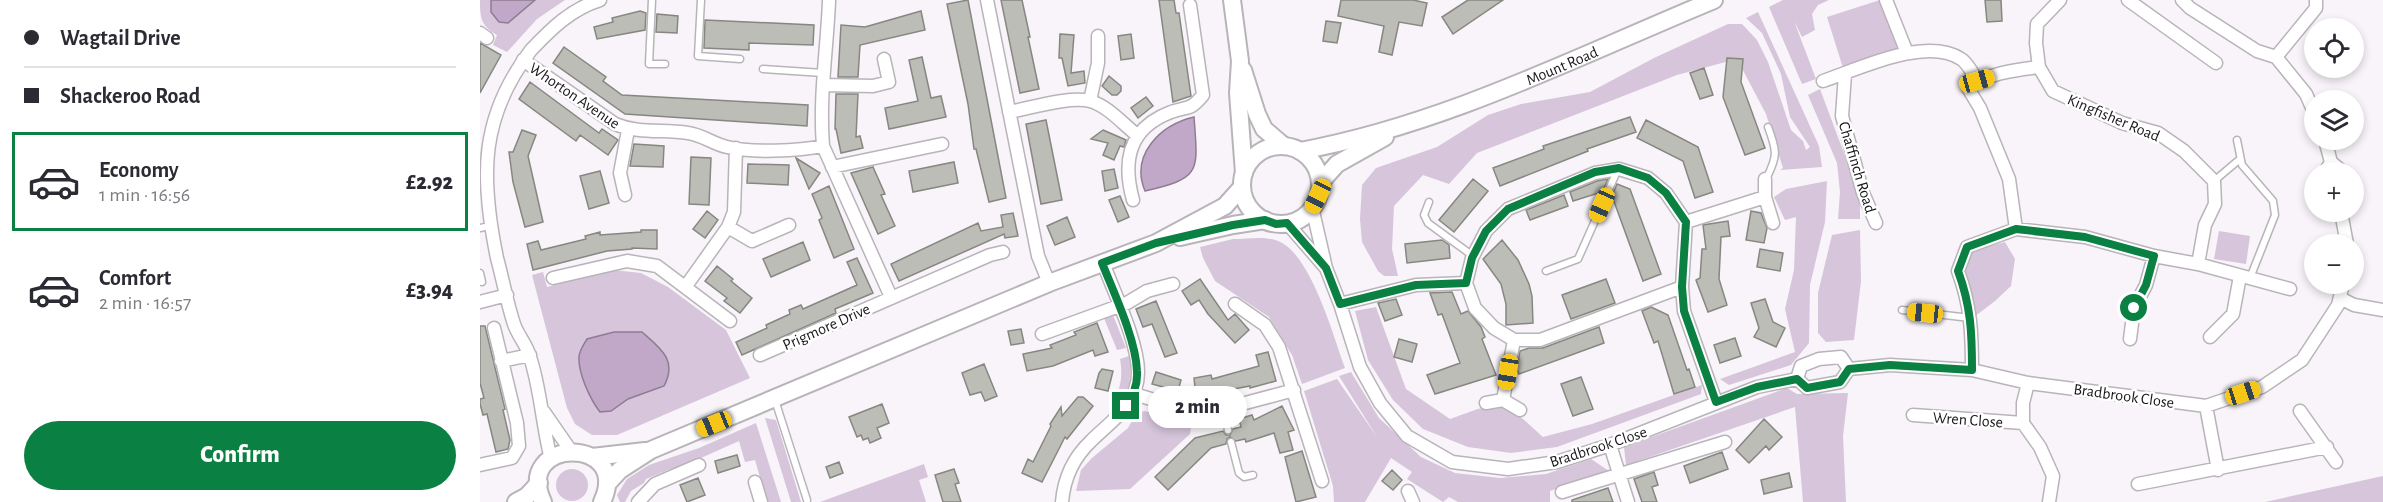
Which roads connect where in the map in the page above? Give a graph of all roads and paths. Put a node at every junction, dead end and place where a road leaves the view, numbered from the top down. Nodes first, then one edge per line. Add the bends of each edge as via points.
1 (600, 0) edge
2 (652, 0) edge
3 (701, 0) edge
4 (828, 0) edge
5 (987, 0) edge
6 (1232, 0) edge
7 (1714, 0) edge
8 (1886, 0) edge
9 (2060, 0) edge
10 (2128, 0) edge
11 (2182, 0) edge
12 (2316, 0) edge
13 (586, 2) edge
14 (1190, 5) dead end
15 (1098, 36) dead end
16 (1907, 53) junction
17 (2276, 57) junction
18 (740, 59) dead end
19 (884, 59) dead end
20 (523, 60) junction
21 (1240, 61) junction
22 (2216, 63) dead end
23 (665, 64) dead end
24 (2039, 67) junction
25 (763, 69) dead end
26 (1845, 74) junction
27 (823, 79) junction
28 (1823, 81) dead end
29 (1977, 81) junction
30 (2304, 92) edge
31 (1090, 101) junction
32 (1010, 111) junction
33 (1407, 125) junction
34 (1767, 127) dead end
35 (628, 130) junction
36 (1137, 135) junction
37 (2237, 140) dead end
38 (942, 144) dead end
39 (823, 146) junction
40 (736, 148) junction
41 (1292, 148) junction
42 (481, 154) edge
43 (2240, 159) junction
44 (832, 167) junction
45 (1619, 168) junction
46 (1765, 179) joint
47 (1243, 180) junction
48 (2214, 181) junction
49 (1320, 183) junction
50 (625, 195) dead end
51 (1764, 197) junction
52 (1133, 200) dead end
53 (1430, 202) dead end
54 (1312, 207) junction
55 (1265, 220) junction
56 (1686, 222) junction
57 (1287, 223) junction
58 (1773, 223) dead end
59 (1876, 224) dead end
60 (789, 225) dead end
61 (485, 227) edge
62 (728, 227) junction
63 (2016, 229) junction
64 (1156, 243) junction
65 (1004, 252) dead end
66 (1473, 256) junction
67 (2154, 256) junction
68 (1102, 263) junction
69 (2198, 264) junction
70 (1326, 268) junction
71 (1546, 271) dead end
72 (480, 273) edge
73 (2245, 277) junction
74 (553, 278) dead end
75 (482, 282) dead end
76 (1049, 283) junction
77 (1466, 283) junction
78 (1173, 284) dead end
79 (686, 286) junction
80 (1682, 287) junction
81 (2290, 289) dead end
82 (2341, 294) edge
83 (507, 295) junction
84 (891, 297) junction
85 (2340, 298) junction
86 (480, 302) edge
87 (1235, 304) dead end
88 (1340, 304) junction
89 (1119, 306) junction
90 (1902, 310) dead end
91 (2383, 310) edge
92 (1971, 318) junction
93 (730, 321) dead end
94 (494, 328) dead end
95 (1042, 334) dead end
96 (2210, 337) dead end
97 (2130, 339) dead end
98 (1514, 340) junction
99 (530, 355) junction
100 (760, 355) dead end
101 (501, 362) junction
102 (1849, 369) junction
103 (1972, 370) junction
104 (1797, 379) junction
105 (2028, 383) junction
106 (1294, 390) junction
107 (1134, 394) junction
108 (775, 399) junction
109 (1503, 400) junction
110 (1716, 402) junction
111 (1486, 403) dead end
112 (2206, 406) junction
113 (1223, 410) junction
114 (1520, 410) dead end
115 (543, 411) junction
116 (2300, 411) dead end
117 (1913, 416) dead end
118 (2023, 423) junction
119 (1228, 430) dead end
120 (1232, 442) dead end
121 (1725, 442) dead end
122 (1610, 445) junction
123 (2327, 447) junction
124 (651, 450) junction
125 (571, 451) junction
126 (592, 457) junction
127 (551, 459) junction
128 (2336, 462) dead end
129 (480, 465) edge
130 (699, 465) dead end
131 (2218, 470) junction
132 (1618, 474) junction
133 (1253, 475) dead end
134 (1322, 481) dead end
135 (755, 482) dead end
136 (538, 483) junction
137 (607, 484) junction
138 (2138, 484) dead end
139 (1562, 492) dead end
140 (807, 500) dead end
141 (516, 502) edge
142 (543, 502) edge
143 (602, 502) edge
144 (638, 502) edge
145 (760, 502) edge
146 (1062, 502) edge
147 (1628, 502) edge
148 (2049, 502) edge

1 - 13 street
2 - 23 lane via 649,63
3 - 18 lane via 698,56
4 - 27 street, Prigmore Drive
5 - 32 street
6 - 21 street
7 - 33 street, Mount Road via 1504,90
8 - 16 street
9 - 24 street, Kingfisher Road via 2037,24
10 - 22 street
11 - 17 street via 2257,51
12 - 17 street via 2316,8
13 - 20 street via 554,25
14 - 36 street via 1203,95 1193,107 1154,120
15 - 31 street via 1098,63
16 - 26 street
16 - 29 street via 1944,52 1963,60
17 - 30 street
19 - 27 street via 889,82 873,86
20 - 35 street, Whorton Avenue
20 - 42 street via 508,79 490,115
21 - 41 street via 1264,129
21 - 47 street
24 - 29 street
24 - 48 street, Kingfisher Road via 2053,92 2122,123 2158,133
25 - 27 lane
26 - 28 street
26 - 59 street, Chaffinch Road via 1842,116 1863,193
27 - 39 street, Prigmore Drive
29 - 63 street via 1968,88 2009,179
31 - 32 street
31 - 36 street
32 - 76 street via 1038,256
33 - 41 street, Mount Road
33 - 49 street, Mount Road via 1337,164
34 - 46 lane via 1776,154
35 - 40 street, Whorton Avenue via 687,132
35 - 50 street, Whorton Avenue via 620,173
36 - 52 street via 1128,162
37 - 43 lane
38 - 44 street
39 - 40 street, Whorton Avenue via 802,151
39 - 44 street, Prigmore Drive
40 - 62 street via 734,212
41 - 47 street via 1264,150 1248,164
41 - 49 street via 1314,165
42 - 61 street
43 - 48 lane
43 - 73 lane via 2273,201 2275,215
44 - 84 street, Prigmore Drive
45 - 56 street via 1648,178 1666,193
45 - 66 street via 1595,172 1508,209 1486,231
45 - 71 lane via 1578,259
46 - 51 street
47 - 55 street via 1245,201
47 - 64 street via 1225,206
48 - 69 street via 2216,204 2205,225
49 - 54 street
51 - 56 street
51 - 58 street
53 - 66 lane via 1424,215 1428,223
54 - 57 street
54 - 70 street, Bradbrook Close
55 - 57 street
55 - 64 street
56 - 80 street
57 - 70 street, Bradbrook Close
60 - 62 street via 752,241
61 - 83 street
62 - 79 street
63 - 67 street via 2085,237
63 - 92 street via 1967,247 1958,271
64 - 68 street
65 - 84 street, Prigmore Drive
66 - 77 street
67 - 69 street
67 - 97 street via 2134,308
68 - 76 street
68 - 89 street
69 - 73 street
70 - 88 street, Bradbrook Close
72 - 75 lane
73 - 81 street
73 - 96 street via 2233,314
74 - 79 street via 627,261 657,266
76 - 108 street
77 - 88 street via 1416,285
77 - 98 street via 1475,309 1494,328
78 - 89 street via 1147,291
79 - 93 street
80 - 98 street via 1540,340
80 - 110 street via 1684,311
82 - 85 street, Bradbrook Close
83 - 86 street
83 - 99 street via 514,326
84 - 100 street, Prigmore Drive
85 - 91 street
85 - 112 street, Bradbrook Close via 2324,330 2302,360 2262,387
87 - 106 street via 1265,325 1280,347
88 - 122 street, Bradbrook Close via 1360,367 1380,402 1407,436 1452,462 1508,469 1557,462
89 - 95 street
89 - 107 street via 1138,372
90 - 92 lane
92 - 103 street
94 - 101 street
98 - 109 street
99 - 101 street
99 - 115 street
101 - 129 street via 519,446 512,458
102 - 103 street, Bradbrook Close via 1890,365
102 - 104 street, Bradbrook Close via 1840,382 1826,386 1807,388
102 - 104 street, Bradbrook Close via 1841,357 1819,359 1801,366
103 - 105 street, Bradbrook Close
104 - 110 street, Bradbrook Close via 1757,387
105 - 112 street, Bradbrook Close
105 - 118 street, Wren Close via 2022,403
106 - 113 street
106 - 134 street
107 - 113 street via 1188,410
107 - 146 street via 1118,419 1090,442 1074,462 1064,484
108 - 124 street
108 - 140 lane
109 - 111 street
109 - 114 street
110 - 122 street, Bradbrook Close
112 - 131 street
113 - 119 lane
115 - 125 street
115 - 127 street via 543,430
116 - 123 street
117 - 118 street, Wren Close
118 - 148 street, Wren Close via 2053,476
120 - 133 lane via 1239,473 1244,477
121 - 132 street
122 - 132 street
123 - 128 street
123 - 131 street
124 - 126 street
124 - 137 street via 620,470
125 - 126 street
125 - 127 street
126 - 137 street via 600,464
127 - 136 street
130 - 144 street via 655,484
131 - 138 street
132 - 139 street
132 - 147 street
135 - 145 street
136 - 141 street
136 - 142 street
137 - 143 street

